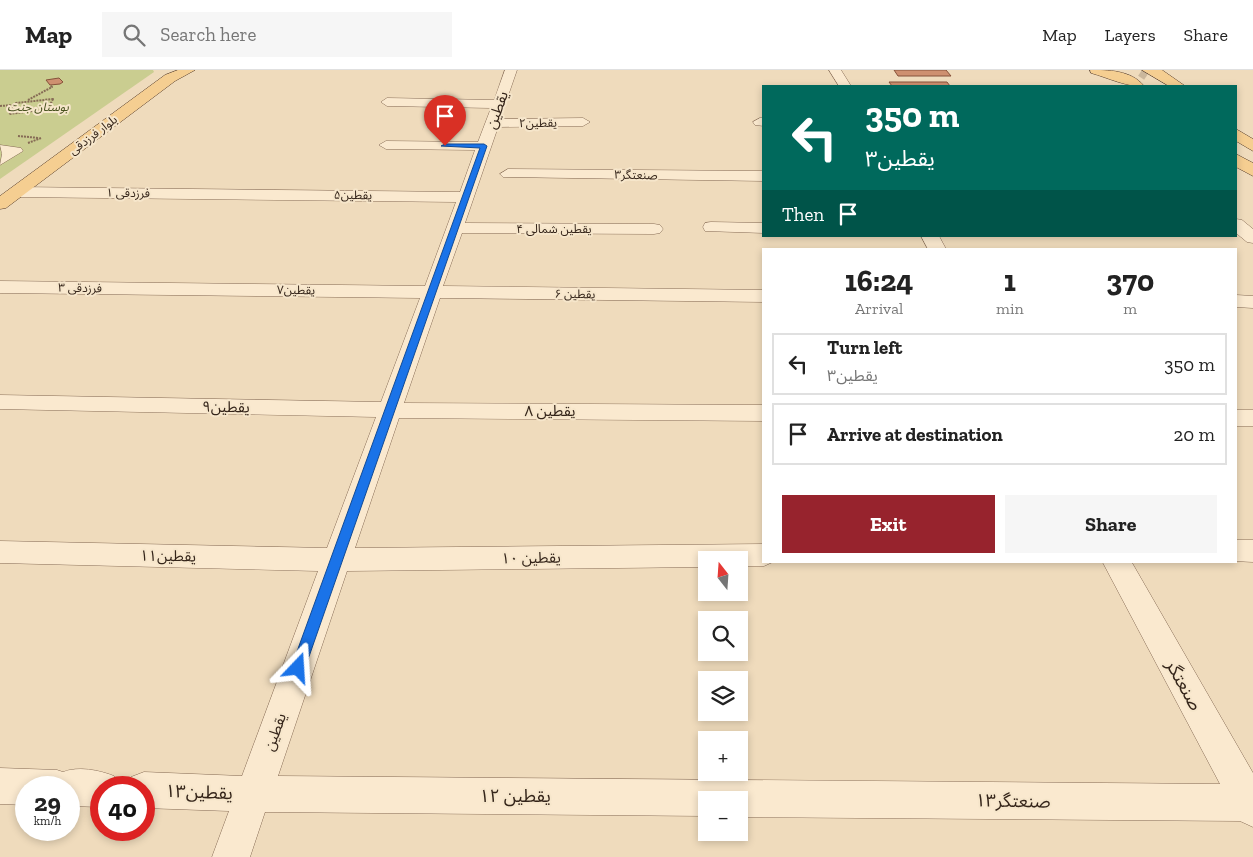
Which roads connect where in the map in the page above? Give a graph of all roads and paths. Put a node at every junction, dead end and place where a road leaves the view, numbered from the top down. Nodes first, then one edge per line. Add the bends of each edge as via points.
1 (189, 70) edge
2 (511, 70) edge
3 (835, 70) edge
4 (1096, 70) edge
5 (162, 75) edge
6 (1129, 77) edge
7 (1148, 77) edge
8 (1173, 81) edge
9 (50, 85) dead end
10 (844, 85) edge
11 (26, 102) junction
12 (387, 102) dead end
13 (499, 104) junction
14 (14, 105) junction
15 (0, 106) edge
16 (583, 122) dead end
17 (492, 123) junction
18 (1237, 126) edge
19 (1237, 135) edge
20 (1253, 136) edge
21 (386, 145) dead end
22 (484, 146) junction
23 (1253, 146) edge
24 (0, 149) edge
25 (1237, 150) edge
26 (1237, 160) edge
27 (0, 161) edge
28 (1253, 161) edge
29 (1253, 171) edge
30 (508, 174) dead end
31 (762, 176) edge
32 (0, 187) edge
33 (16, 192) junction
34 (240, 194) joint
35 (466, 197) junction
36 (0, 204) edge
37 (1237, 225) edge
38 (710, 227) dead end
39 (455, 228) junction
40 (762, 228) edge
41 (654, 229) dead end
42 (1253, 238) edge
43 (0, 287) edge
44 (159, 289) joint
45 (432, 292) junction
46 (762, 296) edge
47 (1237, 301) edge
48 (1253, 302) edge
49 (0, 402) edge
50 (390, 410) junction
51 (762, 413) edge
52 (1237, 418) edge
53 (1253, 418) edge
54 (1237, 551) edge
55 (1253, 551) edge
56 (0, 552) edge
57 (762, 555) edge
58 (336, 560) junction
59 (1117, 563) edge
60 (0, 786) edge
61 (15, 787) edge
62 (155, 790) edge
63 (253, 794) junction
64 (777, 799) joint
65 (1252, 805) edge
66 (231, 857) edge

1 - 5 main road, بلوار فرزدقی
2 - 13 street, یقطین
3 - 10 street
4 - 6 main road
5 - 32 main road, بلوار فرزدقی
5 - 33 main road, بلوار فرزدقی
6 - 7 main road
7 - 8 main road
9 - 11 path via 52,87
11 - 14 path
11 - 14 path via 53,98 48,109 9,114
12 - 13 street
13 - 17 street, یقطین
14 - 15 path
16 - 17 street, یقطین۲
17 - 22 street, یقطین
18 - 20 main road
19 - 23 main road
21 - 22 street
22 - 35 street, یقطین
24 - 27 street via 16,150
25 - 28 main road
26 - 29 main road
30 - 31 street, صنعتگر۳
33 - 34 street, فرزدقی ۱
33 - 36 main road, بلوار فرزدقی
34 - 35 street, یقطین۵
35 - 39 street, یقطین
37 - 42 street
38 - 40 street
39 - 41 street, یقطین شمالی ۴
39 - 45 street, یقطین
43 - 44 street, فرزدقی ۳
44 - 45 street, یقطین۷
45 - 46 street, یقطین ۶
45 - 50 street, یقطین
47 - 48 street
49 - 50 street, یقطین۹
50 - 51 street, یقطین ۸
50 - 58 street, یقطین
52 - 53 street
54 - 55 street
56 - 58 street, یقطین۱۱
57 - 58 street, یقطین ۱۰
58 - 63 street, یقطین
59 - 65 street, صنعتگر
60 - 61 street
62 - 63 street, یقطین۱۳
63 - 64 street, یقطین ۱۲
63 - 66 street, یقطین
64 - 65 street, صنعتگر۱۳

